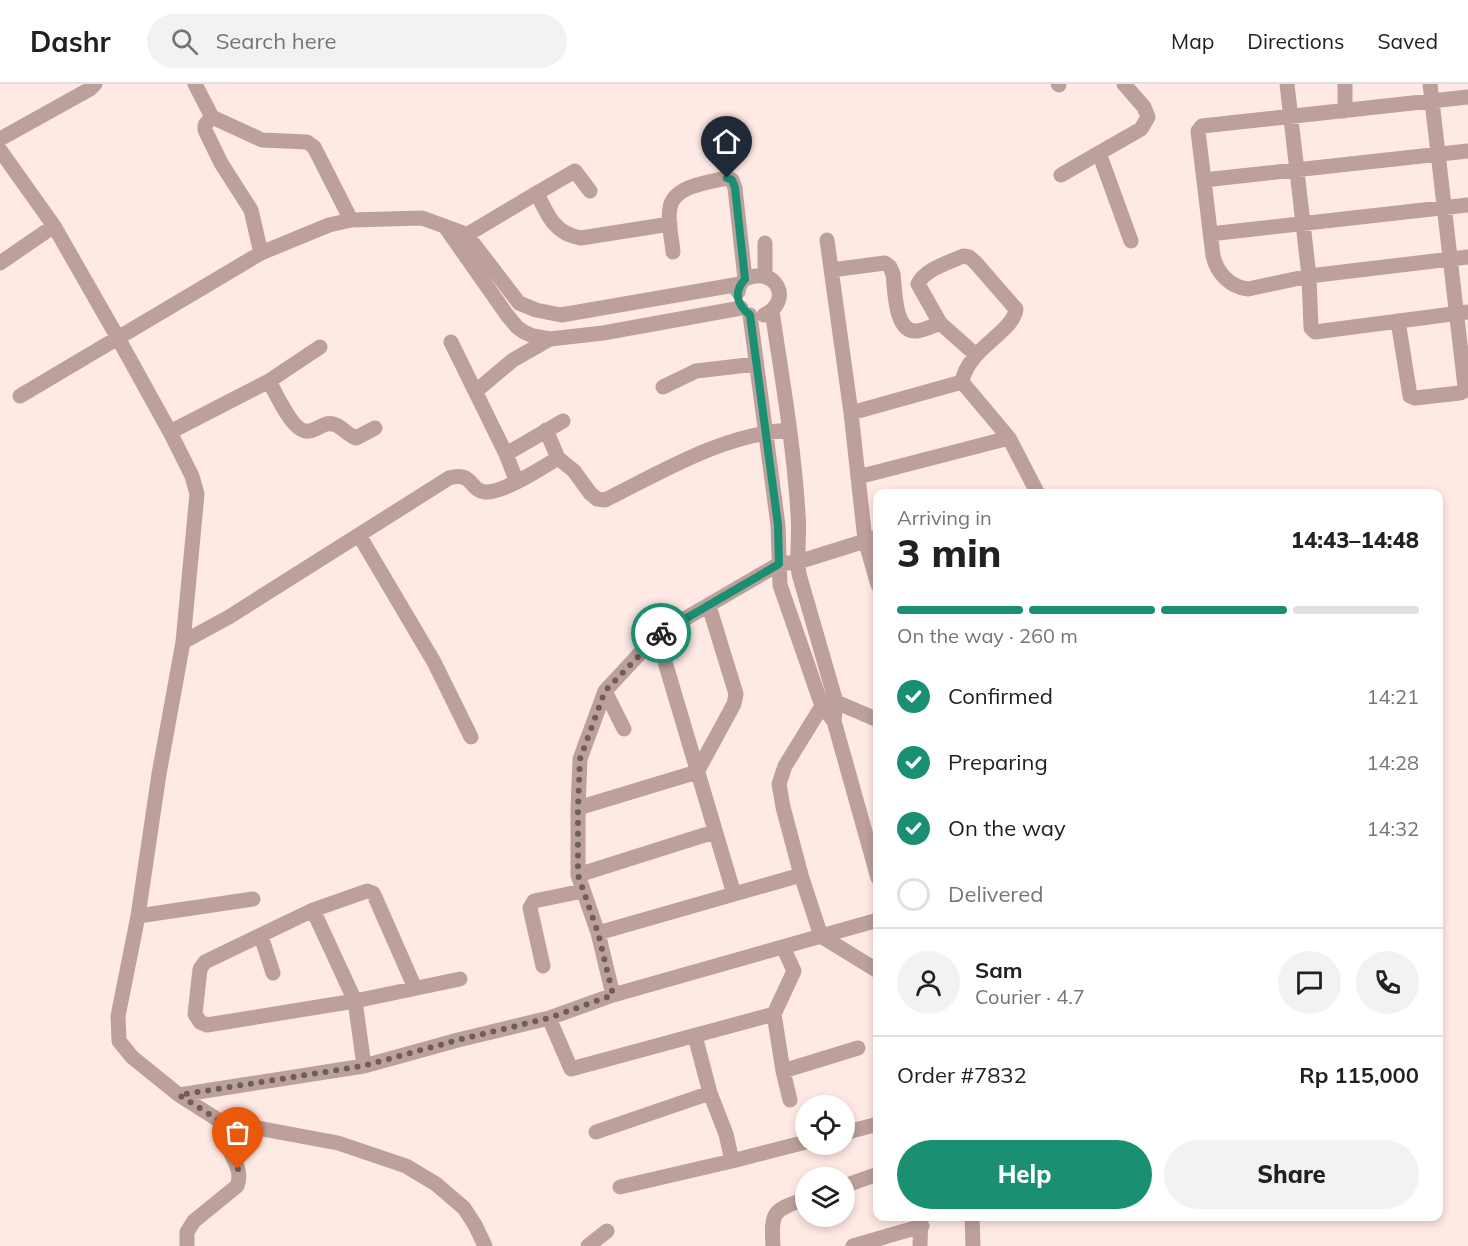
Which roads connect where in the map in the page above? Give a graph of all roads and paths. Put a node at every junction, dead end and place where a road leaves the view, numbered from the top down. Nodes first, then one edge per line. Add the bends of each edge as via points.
1 (95, 84) edge
2 (195, 84) edge
3 (1124, 84) edge
4 (1287, 84) edge
5 (1345, 84) edge
6 (1430, 84) edge
7 (1468, 97) edge
8 (1432, 101) junction
9 (1346, 111) junction
10 (212, 117) junction
11 (1291, 117) junction
12 (0, 139) edge
13 (0, 150) edge
14 (1468, 151) edge
15 (1099, 153) junction
16 (1438, 154) junction
17 (1297, 170) junction
18 (1061, 175) dead end
19 (1204, 180) junction
20 (590, 191) dead end
21 (537, 193) junction
22 (1468, 205) edge
23 (1444, 207) junction
24 (351, 220) junction
25 (670, 224) junction
26 (1303, 224) junction
27 (54, 226) junction
28 (1210, 234) junction
29 (461, 238) junction
30 (827, 240) dead end
31 (1131, 241) dead end
32 (765, 243) dead end
33 (674, 252) dead end
34 (261, 253) junction
35 (1468, 258) edge
36 (1450, 260) junction
37 (0, 263) edge
38 (831, 270) junction
39 (765, 275) junction
40 (1309, 276) junction
41 (742, 282) junction
42 (599, 310) junction
43 (745, 311) junction
44 (772, 311) junction
45 (1462, 313) edge
46 (1398, 321) junction
47 (940, 323) junction
48 (603, 333) junction
49 (118, 338) junction
50 (550, 339) junction
51 (451, 342) dead end
52 (320, 347) dead end
53 (976, 355) junction
54 (756, 364) junction
55 (1465, 368) edge
56 (269, 381) junction
57 (962, 382) junction
58 (663, 387) dead end
59 (476, 391) junction
60 (20, 396) dead end
61 (851, 413) junction
62 (563, 421) dead end
63 (375, 428) dead end
64 (546, 430) junction
65 (789, 430) junction
66 (170, 432) junction
67 (766, 432) junction
68 (1010, 438) junction
69 (506, 454) junction
70 (558, 458) junction
71 (858, 477) junction
72 (517, 482) junction
73 (1035, 489) edge
74 (359, 536) junction
75 (871, 539) edge
76 (798, 562) junction
77 (779, 564) junction
78 (709, 606) junction
79 (657, 635) junction
80 (183, 642) junction
81 (605, 691) junction
82 (829, 704) junction
83 (873, 719) edge
84 (624, 729) dead end
85 (471, 736) dead end
86 (697, 772) junction
87 (578, 808) junction
88 (714, 832) junction
89 (873, 860) edge
90 (578, 875) junction
91 (801, 875) junction
92 (583, 891) junction
93 (734, 894) junction
94 (253, 898) dead end
95 (313, 910) junction
96 (138, 916) junction
97 (873, 921) edge
98 (598, 933) junction
99 (261, 936) junction
100 (821, 936) junction
101 (783, 946) junction
102 (543, 966) dead end
103 (873, 969) edge
104 (273, 973) dead end
105 (460, 979) dead end
106 (416, 988) junction
107 (613, 995) junction
108 (355, 1001) junction
109 (774, 1014) junction
110 (549, 1018) junction
111 (695, 1036) junction
112 (858, 1048) dead end
113 (363, 1066) junction
114 (783, 1071) junction
115 (710, 1093) junction
116 (179, 1095) junction
117 (790, 1100) dead end
118 (220, 1121) junction
119 (873, 1125) edge
120 (855, 1130) edge
121 (596, 1132) dead end
122 (795, 1145) edge
123 (732, 1161) junction
124 (873, 1176) edge
125 (855, 1181) edge
126 (620, 1187) dead end
127 (795, 1202) edge
128 (921, 1221) edge
129 (972, 1221) edge
130 (607, 1231) dead end
131 (187, 1246) edge
132 (485, 1246) edge
133 (588, 1246) edge
134 (773, 1246) edge
135 (854, 1246) edge
136 (920, 1246) edge
137 (973, 1246) edge

1 - 12 street
2 - 10 street
3 - 15 street via 1148,117 1141,129
4 - 11 street
5 - 9 street
6 - 8 street
7 - 8 street
8 - 9 street
8 - 16 street
9 - 11 street
10 - 24 street via 262,140 307,142 314,147
10 - 34 street via 205,130 251,210
11 - 17 street
11 - 19 street via 1199,128
13 - 27 street
14 - 16 street
15 - 18 street
15 - 31 street
16 - 17 street
16 - 23 street
17 - 19 street
17 - 26 street
19 - 28 street
20 - 21 street via 575,171
21 - 25 street via 555,224 569,236 580,238
21 - 29 street
22 - 23 street
23 - 26 street
23 - 36 street
24 - 29 street via 422,218
24 - 34 street
25 - 33 street
25 - 41 street via 670,206 684,190 732,180
26 - 28 street
26 - 40 street
27 - 37 street
27 - 49 street
28 - 40 street via 1215,264 1238,288
29 - 42 street via 519,303 561,315
29 - 50 street via 517,327
30 - 38 street
32 - 39 street
34 - 49 street
35 - 36 street
36 - 40 street
36 - 45 street
38 - 47 street via 885,263 893,274 900,321 906,329 916,331
38 - 61 street
39 - 41 street via 755,274
39 - 44 street via 779,291
40 - 46 street via 1311,328 1315,332
41 - 42 street
41 - 43 street via 737,296
42 - 48 street
43 - 44 street via 762,316
43 - 48 street
43 - 54 street
44 - 65 street
45 - 46 street
45 - 55 street
46 - 55 street via 1410,396 1464,391
47 - 53 street
47 - 53 street via 918,284 921,277 963,256 969,257 1016,309 1012,319
48 - 50 street
49 - 60 street
49 - 66 street
50 - 59 street via 513,360
51 - 59 street
52 - 56 street
53 - 57 street via 964,371
54 - 58 street via 696,372
54 - 67 street
56 - 63 street via 300,430 334,424 356,438
56 - 66 street
57 - 61 street
57 - 68 street
59 - 69 street
61 - 71 street
62 - 64 street
64 - 69 street
64 - 70 street
65 - 67 street
65 - 76 street via 798,515
66 - 80 street via 197,494
67 - 70 street via 705,449 605,500 590,493 574,471
67 - 77 street
68 - 71 street
68 - 73 street
69 - 72 street
70 - 72 street
71 - 75 street
72 - 74 street via 484,492 460,475 449,478
74 - 80 street
74 - 85 street via 434,662
75 - 76 street
76 - 77 street
76 - 82 street
77 - 78 street
77 - 82 street via 780,585
78 - 79 street
78 - 86 street via 736,694 735,704
79 - 81 street
79 - 86 street
80 - 96 street
81 - 84 street
81 - 87 street via 580,759
82 - 83 street
82 - 89 street
82 - 91 street via 785,766 779,784
86 - 87 street
86 - 88 street
87 - 90 street
88 - 90 street
88 - 93 street
90 - 92 street
91 - 93 street
91 - 100 street
92 - 98 street
92 - 102 street via 532,904
93 - 98 street
94 - 96 street
95 - 99 street
95 - 106 street via 367,891 373,893
95 - 108 street
96 - 116 street via 118,1016 119,1041 132,1057
97 - 100 street
98 - 107 street
99 - 104 street
99 - 108 street via 202,965 195,1014 200,1022 207,1025
100 - 101 street
100 - 103 street
101 - 107 street
101 - 109 street via 794,971
105 - 106 street
106 - 108 street
107 - 110 street
108 - 113 street
109 - 111 street
109 - 114 street
110 - 111 street via 571,1069
110 - 113 street
111 - 115 street
112 - 114 street
113 - 116 street
114 - 117 street
115 - 121 street
115 - 123 street
116 - 118 street
118 - 131 street via 240,1181 194,1221 187,1232
118 - 132 street via 338,1143 406,1166 436,1184 464,1208
119 - 120 street
122 - 123 street
123 - 126 street
124 - 125 street
127 - 134 street via 774,1215
128 - 135 street
128 - 136 street
129 - 137 street
130 - 133 street

